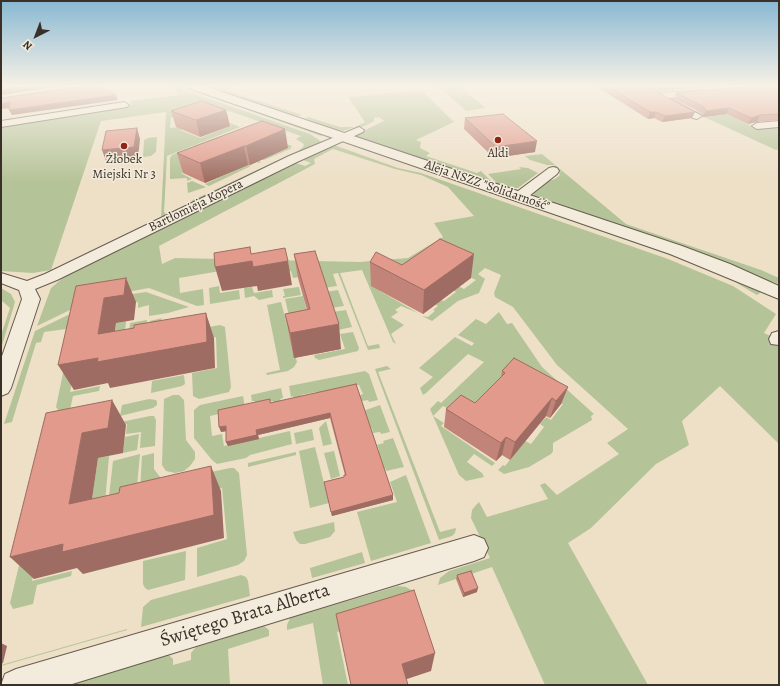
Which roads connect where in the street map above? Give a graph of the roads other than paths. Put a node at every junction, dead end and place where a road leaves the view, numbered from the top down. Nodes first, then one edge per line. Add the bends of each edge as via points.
1 (40, 118) edge
2 (286, 118) edge
3 (1, 124) edge
4 (779, 124) edge
5 (757, 126) dead end
6 (359, 130) dead end
7 (342, 137) junction
8 (553, 171) dead end
9 (519, 197) junction
10 (1, 278) edge
11 (26, 287) junction
12 (779, 293) edge
13 (1, 388) edge
14 (474, 548) dead end
15 (16, 685) edge

1 - 3 street
2 - 7 street, Aleja NSZZ "Solidarność"
4 - 5 street
6 - 7 street, Bartłomieja Kopera
7 - 9 street, Aleja NSZZ "Solidarność"
7 - 11 street, Bartłomieja Kopera
8 - 9 street
9 - 12 street, Aleja NSZZ "Solidarność" via 676,250
10 - 11 street
11 - 13 street via 30,295 30,304
14 - 15 street, Świętego Brata Alberta

